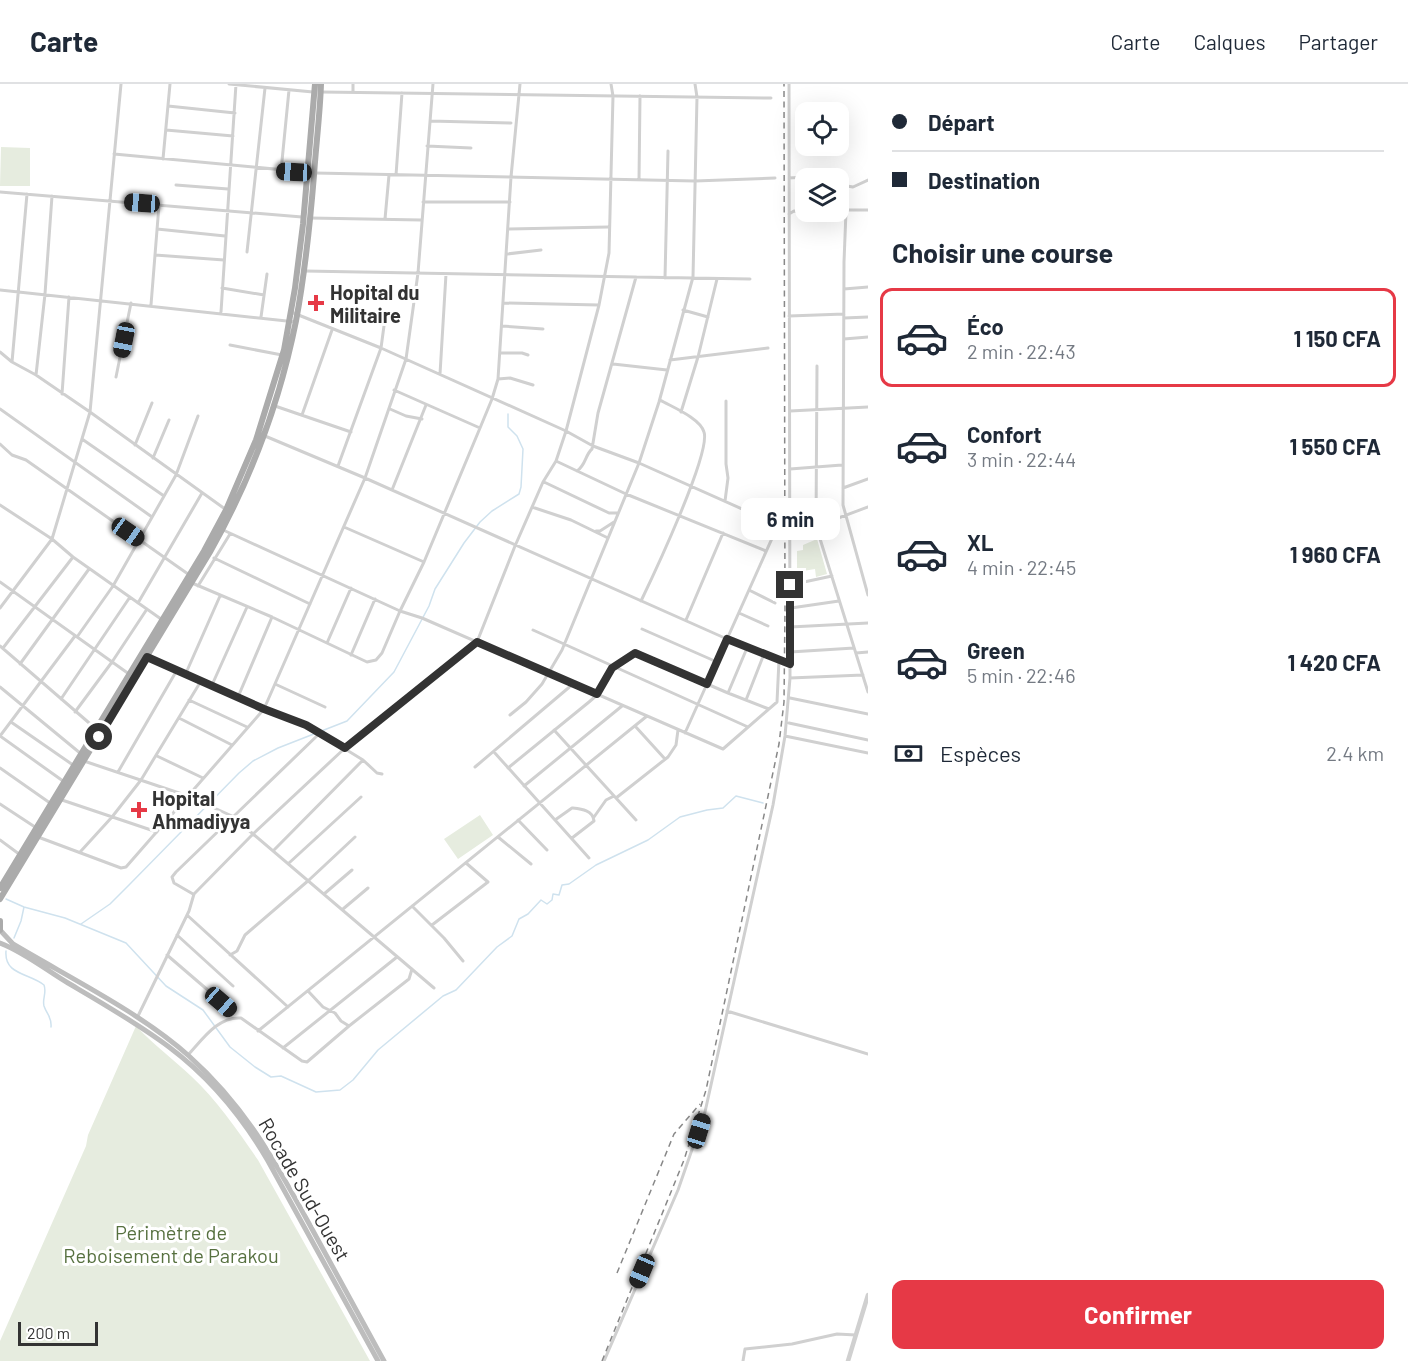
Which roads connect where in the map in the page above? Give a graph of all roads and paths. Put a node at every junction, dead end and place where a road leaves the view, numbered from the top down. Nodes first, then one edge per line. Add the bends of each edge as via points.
1 (121, 84) edge
2 (170, 84) edge
3 (230, 84) edge
4 (236, 84) edge
5 (315, 84) edge
6 (321, 84) edge
7 (353, 84) edge
8 (433, 84) edge
9 (520, 84) edge
10 (611, 84) edge
11 (695, 84) edge
12 (789, 84) edge
13 (264, 86) edge
14 (289, 90) junction
15 (318, 92) junction
16 (353, 92) junction
17 (402, 93) junction
18 (433, 93) junction
19 (519, 95) junction
20 (613, 96) junction
21 (640, 96) junction
22 (697, 97) junction
23 (771, 98) dead end
24 (168, 106) junction
25 (235, 113) junction
26 (430, 121) junction
27 (511, 123) dead end
28 (166, 130) junction
29 (233, 136) junction
30 (427, 146) junction
31 (471, 148) dead end
32 (668, 151) dead end
33 (114, 154) junction
34 (163, 159) junction
35 (230, 166) junction
36 (256, 168) junction
37 (281, 171) junction
38 (311, 173) junction
39 (389, 175) junction
40 (396, 175) junction
41 (424, 175) junction
42 (511, 177) junction
43 (775, 178) dead end
44 (789, 178) junction
45 (795, 178) edge
46 (611, 179) junction
47 (639, 180) junction
48 (667, 180) junction
49 (868, 180) edge
50 (695, 181) junction
51 (176, 185) dead end
52 (849, 186) edge
53 (228, 189) junction
54 (0, 192) edge
55 (27, 194) junction
56 (52, 196) junction
57 (109, 201) junction
58 (423, 202) junction
59 (510, 202) junction
60 (159, 205) junction
61 (849, 209) edge
62 (868, 210) edge
63 (795, 211) edge
64 (226, 212) junction
65 (250, 213) junction
66 (789, 214) junction
67 (307, 218) junction
68 (385, 219) junction
69 (422, 220) junction
70 (845, 222) edge
71 (608, 227) junction
72 (157, 229) junction
73 (509, 229) junction
74 (225, 236) junction
75 (541, 250) dead end
76 (247, 252) dead end
77 (507, 254) junction
78 (155, 255) junction
79 (224, 260) junction
80 (304, 271) junction
81 (418, 273) junction
82 (267, 274) dead end
83 (446, 274) junction
84 (506, 275) junction
85 (606, 277) junction
86 (636, 277) junction
87 (693, 277) junction
88 (665, 278) junction
89 (717, 279) junction
90 (750, 279) dead end
91 (868, 287) edge
92 (222, 288) junction
93 (844, 289) junction
94 (0, 290) edge
95 (19, 292) junction
96 (45, 294) junction
97 (264, 295) junction
98 (69, 297) junction
99 (100, 300) junction
100 (131, 303) junction
101 (504, 303) junction
102 (151, 305) junction
103 (599, 305) junction
104 (683, 310) junction
105 (386, 311) dead end
106 (221, 312) junction
107 (789, 316) junction
108 (844, 316) junction
109 (261, 317) junction
110 (293, 317) junction
111 (708, 317) junction
112 (868, 317) edge
113 (502, 326) junction
114 (543, 329) dead end
115 (332, 330) junction
116 (868, 337) edge
117 (844, 339) junction
118 (230, 345) dead end
119 (381, 348) junction
120 (768, 348) dead end
121 (0, 352) edge
122 (500, 353) junction
123 (282, 355) junction
124 (528, 355) dead end
125 (698, 357) junction
126 (406, 359) junction
127 (670, 360) junction
128 (12, 362) junction
129 (613, 364) junction
130 (817, 366) dead end
131 (667, 370) junction
132 (440, 374) junction
133 (36, 375) junction
134 (116, 377) dead end
135 (498, 379) junction
136 (534, 385) dead end
137 (394, 390) junction
138 (62, 394) junction
139 (492, 399) junction
140 (660, 400) junction
141 (726, 401) dead end
142 (152, 403) dead end
143 (426, 405) junction
144 (273, 406) junction
145 (844, 408) junction
146 (868, 408) edge
147 (0, 409) edge
148 (390, 409) junction
149 (816, 410) junction
150 (790, 411) junction
151 (90, 412) junction
152 (681, 412) junction
153 (198, 416) dead end
154 (302, 416) junction
155 (422, 419) junction
156 (169, 420) dead end
157 (480, 428) junction
158 (566, 431) junction
159 (351, 432) junction
160 (263, 436) junction
161 (82, 439) junction
162 (0, 444) edge
163 (135, 445) junction
164 (593, 446) junction
165 (153, 458) junction
166 (556, 461) junction
167 (76, 463) junction
168 (639, 463) junction
169 (842, 465) junction
170 (338, 466) junction
171 (816, 467) junction
172 (790, 470) junction
173 (577, 471) junction
174 (176, 475) junction
175 (365, 478) junction
176 (868, 479) edge
177 (543, 482) junction
178 (691, 486) junction
179 (68, 488) junction
180 (843, 488) junction
181 (392, 490) junction
182 (202, 493) junction
183 (627, 494) junction
184 (164, 496) junction
185 (725, 501) junction
186 (0, 505) edge
187 (532, 507) junction
188 (868, 507) edge
189 (226, 510) junction
190 (618, 513) junction
191 (445, 514) junction
192 (679, 514) junction
193 (845, 516) junction
194 (152, 517) junction
195 (615, 521) junction
196 (816, 526) junction
197 (344, 527) junction
198 (220, 529) junction
199 (594, 531) junction
200 (230, 533) junction
201 (723, 533) junction
202 (790, 536) junction
203 (52, 538) junction
204 (608, 538) junction
205 (139, 540) junction
206 (515, 546) junction
207 (766, 551) junction
208 (163, 556) junction
209 (73, 557) junction
210 (214, 558) junction
211 (424, 562) junction
212 (89, 569) junction
213 (868, 571) edge
214 (861, 572) junction
215 (190, 575) junction
216 (323, 575) junction
217 (832, 576) junction
218 (592, 579) junction
219 (0, 582) edge
220 (195, 584) junction
221 (113, 585) junction
222 (790, 585) junction
223 (351, 588) junction
224 (749, 590) junction
225 (13, 592) junction
226 (220, 595) junction
227 (868, 595) edge
228 (130, 597) junction
229 (375, 599) junction
230 (839, 601) junction
231 (641, 602) junction
232 (138, 603) junction
233 (775, 603) dead end
234 (310, 604) junction
235 (35, 607) junction
236 (247, 607) junction
237 (0, 608) edge
238 (790, 608) junction
239 (147, 609) junction
240 (400, 610) junction
241 (739, 613) junction
242 (272, 617) junction
243 (52, 619) junction
244 (163, 620) junction
245 (686, 620) junction
246 (868, 623) edge
247 (847, 624) junction
248 (768, 626) dead end
249 (790, 627) junction
250 (642, 629) dead end
251 (298, 630) junction
252 (533, 630) dead end
253 (76, 637) junction
254 (727, 639) junction
255 (477, 642) junction
256 (327, 643) junction
257 (564, 644) junction
258 (2, 647) edge
259 (747, 647) junction
260 (95, 650) junction
261 (855, 651) junction
262 (790, 652) junction
263 (868, 652) edge
264 (764, 654) junction
265 (351, 655) junction
266 (147, 657) junction
267 (779, 660) junction
268 (112, 662) junction
269 (717, 662) junction
270 (20, 664) junction
271 (790, 664) junction
272 (614, 667) junction
273 (177, 670) junction
274 (186, 674) junction
275 (548, 674) junction
276 (130, 675) junction
277 (863, 675) junction
278 (790, 678) junction
279 (201, 681) junction
280 (41, 682) junction
281 (276, 684) junction
282 (573, 684) junction
283 (707, 684) junction
284 (212, 685) junction
285 (0, 687) edge
286 (4, 691) junction
287 (868, 692) edge
288 (728, 693) junction
289 (597, 694) junction
290 (0, 695) edge
291 (238, 697) junction
292 (790, 698) junction
293 (61, 699) junction
294 (189, 700) junction
295 (746, 700) junction
296 (698, 704) junction
297 (23, 706) junction
298 (622, 706) junction
299 (325, 707) dead end
300 (264, 709) junction
301 (769, 709) junction
302 (75, 712) junction
303 (868, 714) edge
304 (510, 715) dead end
305 (647, 716) junction
306 (179, 718) junction
307 (11, 722) junction
308 (789, 723) dead end
309 (635, 726) junction
310 (748, 727) junction
311 (248, 728) junction
312 (97, 729) junction
313 (554, 730) junction
314 (678, 730) junction
315 (320, 733) junction
316 (685, 733) junction
317 (0, 736) edge
318 (785, 736) junction
319 (868, 740) edge
320 (232, 745) junction
321 (345, 748) junction
322 (571, 748) junction
323 (494, 752) junction
324 (868, 753) edge
325 (157, 756) junction
326 (83, 758) junction
327 (665, 759) junction
328 (363, 760) junction
329 (586, 765) junction
330 (75, 766) junction
331 (475, 767) dead end
332 (0, 768) edge
333 (508, 768) junction
334 (118, 772) junction
335 (382, 774) dead end
336 (203, 778) junction
337 (141, 780) junction
338 (65, 783) junction
339 (524, 786) junction
340 (188, 796) junction
341 (361, 797) dead end
342 (615, 797) junction
343 (60, 800) junction
344 (540, 803) junction
345 (0, 804) edge
346 (52, 804) junction
347 (232, 816) junction
348 (112, 817) junction
349 (594, 817) junction
350 (518, 820) junction
351 (555, 820) junction
352 (636, 820) dead end
353 (37, 828) junction
354 (157, 832) junction
355 (253, 834) junction
356 (38, 837) junction
357 (355, 837) dead end
358 (498, 837) junction
359 (572, 838) junction
360 (0, 840) edge
361 (273, 850) junction
362 (547, 850) dead end
363 (81, 851) junction
364 (21, 855) junction
365 (589, 858) dead end
366 (466, 862) junction
367 (289, 863) junction
368 (531, 864) dead end
369 (352, 870) dead end
370 (0, 872) edge
371 (7, 877) junction
372 (309, 880) junction
373 (0, 888) edge
374 (368, 888) dead end
375 (194, 894) junction
376 (324, 894) junction
377 (0, 899) edge
378 (412, 906) junction
379 (343, 909) junction
380 (186, 915) junction
381 (0, 921) edge
382 (432, 925) junction
383 (0, 930) edge
384 (177, 935) junction
385 (374, 937) junction
386 (0, 943) edge
387 (167, 955) junction
388 (230, 955) junction
389 (397, 957) junction
390 (463, 961) dead end
391 (412, 969) junction
392 (233, 986) dead end
393 (434, 988) dead end
394 (308, 991) junction
395 (288, 1007) junction
396 (231, 1010) dead end
397 (331, 1011) junction
398 (727, 1011) junction
399 (137, 1018) junction
400 (349, 1026) junction
401 (258, 1030) junction
402 (283, 1048) junction
403 (868, 1054) edge
404 (188, 1055) junction
405 (868, 1295) edge
406 (856, 1335) junction
407 (378, 1361) edge
408 (384, 1361) edge
409 (604, 1361) edge
410 (743, 1361) edge
411 (849, 1361) edge

1 - 33 street
2 - 24 street
3 - 4 street
4 - 13 street
4 - 25 street
5 - 15 main road
6 - 15 main road
7 - 16 street
8 - 18 street
9 - 19 street
10 - 20 street
11 - 22 street
12 - 44 street
13 - 14 street
13 - 36 street
14 - 15 street
14 - 37 street
15 - 16 street
15 - 38 main road
16 - 17 street
17 - 18 street
17 - 40 street
18 - 19 street
18 - 26 street
19 - 20 street
19 - 42 street
20 - 21 street
20 - 46 street
21 - 22 street
21 - 47 street
22 - 23 street
22 - 50 street
24 - 25 street
24 - 28 street
25 - 29 street
26 - 27 street
26 - 30 street
28 - 29 street
28 - 34 street
29 - 35 street
30 - 31 street
30 - 41 street
32 - 48 street
33 - 34 street
33 - 57 street
34 - 35 street
35 - 36 street
35 - 53 street
36 - 37 street
36 - 65 street
37 - 38 street
38 - 39 street
38 - 67 main road
39 - 40 street
39 - 68 street
40 - 41 street
41 - 42 street
41 - 58 street
42 - 46 street
42 - 59 street
43 - 50 street
44 - 45 street
44 - 66 street
46 - 47 street
46 - 71 street
47 - 48 street
48 - 50 street
48 - 88 street
49 - 52 street
50 - 87 street
51 - 53 street
53 - 64 street
54 - 55 street
55 - 56 street
55 - 95 street
56 - 57 street
56 - 96 street
57 - 60 street
57 - 99 street
58 - 59 street
58 - 69 street
59 - 73 street
60 - 64 street
60 - 72 street
61 - 62 street
63 - 66 street
64 - 65 street
64 - 74 street
65 - 67 street
65 - 76 street
66 - 107 street
67 - 68 street
67 - 80 main road
67 - 110 main road
68 - 69 street
69 - 81 street
70 - 93 street
71 - 73 street
71 - 85 street
72 - 74 street
72 - 78 street
73 - 77 street
74 - 79 street
75 - 77 street
77 - 84 street
78 - 79 street
78 - 102 street
79 - 92 street
80 - 81 street
80 - 110 main road
81 - 83 street
81 - 126 street
82 - 97 street
83 - 84 street
83 - 132 street
84 - 85 street
84 - 101 street
85 - 86 street
85 - 103 street
86 - 88 street
86 - 129 street
87 - 88 street
87 - 89 street
87 - 104 street
89 - 90 street
89 - 111 street
91 - 93 street
92 - 97 street
92 - 106 street
93 - 108 street
94 - 95 street
95 - 96 street
95 - 128 street
96 - 98 street
96 - 133 street
97 - 109 street
98 - 99 street
98 - 138 street
99 - 100 street
99 - 151 street
100 - 102 street
100 - 134 street
101 - 103 street
101 - 113 street
102 - 106 street
103 - 158 street
104 - 111 street
104 - 127 street
105 - 119 street
106 - 109 street
107 - 108 street
107 - 150 street
108 - 112 street
108 - 117 street
109 - 110 street
110 - 115 street
110 - 123 main road
110 - 144 main road
111 - 125 street
113 - 114 street
113 - 122 street
115 - 119 street
115 - 154 street
116 - 117 street
117 - 145 street
118 - 123 street
119 - 126 street
119 - 159 street
120 - 125 street
121 - 128 street
122 - 124 street
122 - 135 street
123 - 189 main road via 256,440
125 - 127 street
125 - 152 street
126 - 132 street
126 - 137 street
127 - 131 street
128 - 133 street
129 - 131 street
129 - 164 street
130 - 149 street
131 - 140 street
132 - 139 street
133 - 138 street
135 - 136 street
135 - 139 street
137 - 143 street
137 - 148 street
138 - 151 street
139 - 157 street
139 - 158 street
140 - 152 street
140 - 168 street
141 - 185 street
142 - 163 street
143 - 155 street
143 - 157 street
144 - 154 street
144 - 160 main road
145 - 146 street
145 - 149 street
145 - 169 street
147 - 167 street
148 - 155 street
148 - 175 street
149 - 150 street
149 - 171 street
150 - 172 street
151 - 161 street
151 - 163 street
152 - 178 street via 700,423 706,440
153 - 174 street
154 - 159 street
155 - 181 street
156 - 165 street
157 - 191 street
158 - 164 street
158 - 166 street
159 - 170 street
160 - 170 street
160 - 198 main road
161 - 167 street
161 - 184 street
162 - 179 street
163 - 165 street
164 - 168 street
164 - 173 street
165 - 174 street
166 - 173 street
166 - 177 street
167 - 179 street
167 - 194 street
168 - 178 street
168 - 183 street
169 - 171 street
169 - 180 street
170 - 175 street
171 - 172 street
171 - 196 street
172 - 202 street
173 - 183 street
174 - 182 street
174 - 184 street
175 - 181 street
175 - 197 street
176 - 180 street
177 - 187 street
177 - 190 street via 609,513
178 - 185 street
178 - 192 street
179 - 203 street
179 - 205 street
180 - 193 street
181 - 191 street
182 - 189 street
182 - 208 street
183 - 190 street
183 - 192 street
184 - 194 street
185 - 207 street via 778,525
186 - 203 street
187 - 199 street
187 - 206 street
188 - 193 street
189 - 198 main road
190 - 195 street
191 - 206 street
191 - 211 street
192 - 201 street
192 - 231 street
193 - 196 street
193 - 214 street
194 - 205 street
195 - 199 street
195 - 204 street
196 - 202 street
196 - 217 street
197 - 211 street
197 - 216 street
198 - 200 street
198 - 215 main road
198 - 220 main road
199 - 204 street
200 - 210 street
200 - 216 street
201 - 207 street
201 - 245 street
202 - 222 street
203 - 209 street
203 - 225 street
204 - 218 street
205 - 208 street
205 - 221 street
206 - 218 street
206 - 255 street
207 - 224 street
208 - 215 street
208 - 232 street
209 - 212 street
209 - 235 street
210 - 220 street
210 - 234 street
211 - 240 street
212 - 221 street
212 - 243 street
213 - 214 street
214 - 227 street
215 - 244 main road
216 - 223 street
216 - 234 street
217 - 222 street
217 - 230 street
218 - 231 street
218 - 257 street
219 - 225 street
220 - 226 street
220 - 266 main road
221 - 228 street
221 - 253 street
222 - 238 street
223 - 229 street
223 - 256 street
224 - 233 street
224 - 241 street
225 - 235 street
225 - 237 street
226 - 236 street
226 - 274 street
228 - 232 street
228 - 260 street
229 - 240 street
229 - 265 street
230 - 238 street
230 - 247 street
231 - 245 street
232 - 239 street
234 - 251 street
235 - 243 street
235 - 258 street
236 - 242 street
236 - 284 street
238 - 249 street
239 - 244 street
239 - 268 street
240 - 255 street
240 - 265 street via 376,660 367,662
241 - 248 street
241 - 254 street
242 - 251 street
242 - 291 street
243 - 253 street
243 - 270 street
244 - 276 main road
245 - 254 street
246 - 247 street
247 - 249 street
247 - 261 street
249 - 262 street
250 - 269 street
251 - 256 street
251 - 281 street
252 - 257 street
253 - 260 street
253 - 280 street
254 - 259 street
254 - 269 street
255 - 275 street
255 - 321 street
256 - 265 street
257 - 272 street
257 - 275 street
258 - 270 street
259 - 264 street
259 - 288 street
260 - 268 street
260 - 293 street
261 - 262 street
261 - 263 street
261 - 277 street
262 - 271 street
264 - 267 street
264 - 295 street
266 - 273 street
266 - 326 main road
267 - 271 street
267 - 301 street via 777,702
268 - 276 street
268 - 302 street
269 - 283 street
270 - 280 street
271 - 278 street
272 - 283 street via 639,653
272 - 289 street
272 - 296 street
273 - 274 street
273 - 334 street
274 - 279 street
275 - 282 street
275 - 304 street
276 - 312 main road
277 - 278 street
277 - 287 street
278 - 292 street
279 - 284 street
279 - 294 street
280 - 293 street
280 - 297 street
281 - 299 street
281 - 300 street
282 - 289 street
282 - 323 street
283 - 288 street
283 - 296 street
284 - 291 street
285 - 286 street
286 - 290 street
286 - 297 street
288 - 295 street
289 - 298 street
289 - 313 street
291 - 300 street
292 - 303 street
292 - 318 street
293 - 302 street
294 - 306 street
294 - 311 street
295 - 301 street
296 - 310 street
296 - 316 street
297 - 307 street
297 - 326 street
298 - 305 street
298 - 322 street
300 - 311 street
300 - 315 street
301 - 310 street
302 - 312 street
305 - 309 street
305 - 314 street
306 - 320 street
306 - 325 street
307 - 317 street
307 - 330 street
308 - 319 street
309 - 327 street
309 - 329 street
310 - 316 street via 725,749
311 - 320 street
312 - 326 main road
313 - 322 street
313 - 333 street
314 - 316 street
314 - 327 street via 676,745
315 - 321 street
315 - 347 street
317 - 338 street
318 - 324 street
318 - 398 street
320 - 336 street
321 - 328 street
321 - 355 street
322 - 329 street
322 - 339 street
323 - 331 street
323 - 333 street
325 - 336 street
325 - 337 street
326 - 330 main road
326 - 334 street
326 - 343 main road
327 - 342 street
328 - 335 street
328 - 361 street
329 - 342 street
329 - 344 street
330 - 338 main road
332 - 346 street
333 - 339 street
334 - 337 street
336 - 340 street
337 - 340 street
337 - 348 street
338 - 346 main road
339 - 344 street
340 - 347 street
340 - 354 street
341 - 367 street
342 - 349 street via 606,800
342 - 352 street
343 - 348 street
343 - 356 main road
344 - 350 street
344 - 351 street
345 - 353 street
346 - 353 main road
347 - 355 street
347 - 375 street via 172,877 174,883
348 - 354 street
348 - 363 street
349 - 351 street via 588,811 572,808
349 - 359 street
350 - 358 street
350 - 362 street
351 - 359 street
353 - 364 main road
354 - 363 street via 122,868
355 - 361 street
355 - 375 street
356 - 363 street
356 - 377 main road
357 - 372 street
358 - 366 street
358 - 368 street
359 - 365 street
360 - 364 street
361 - 367 street
364 - 371 main road
366 - 378 street
366 - 382 street via 488,882
367 - 372 street
369 - 376 street
370 - 371 street
371 - 373 main road
372 - 376 street
372 - 388 street via 245,935 237,951
374 - 379 street
375 - 380 street
376 - 379 street
378 - 382 street
378 - 385 street
379 - 385 street
380 - 384 street
380 - 388 street
381 - 383 main road
382 - 390 street
383 - 399 main road, Rocade Sud-Ouest via 13,944
384 - 387 street
384 - 392 street
385 - 389 street
385 - 394 street
386 - 407 main road, Rocade Sud-Ouest via 157,1038 211,1085 263,1151
387 - 396 street
387 - 399 street
388 - 395 street
389 - 391 street
389 - 397 street
391 - 393 street
391 - 400 street via 409,979
394 - 395 street
394 - 397 street
395 - 401 street
397 - 400 street
397 - 402 street
398 - 403 street
398 - 409 street via 705,1112 687,1167
399 - 404 main road, Rocade Sud-Ouest
400 - 402 street via 307,1062
401 - 402 street
401 - 404 street via 241,1018 225,1020
404 - 408 main road, Rocade Sud-Ouest via 236,1104 267,1148
405 - 406 street
406 - 410 street via 837,1334 746,1349
406 - 411 street

